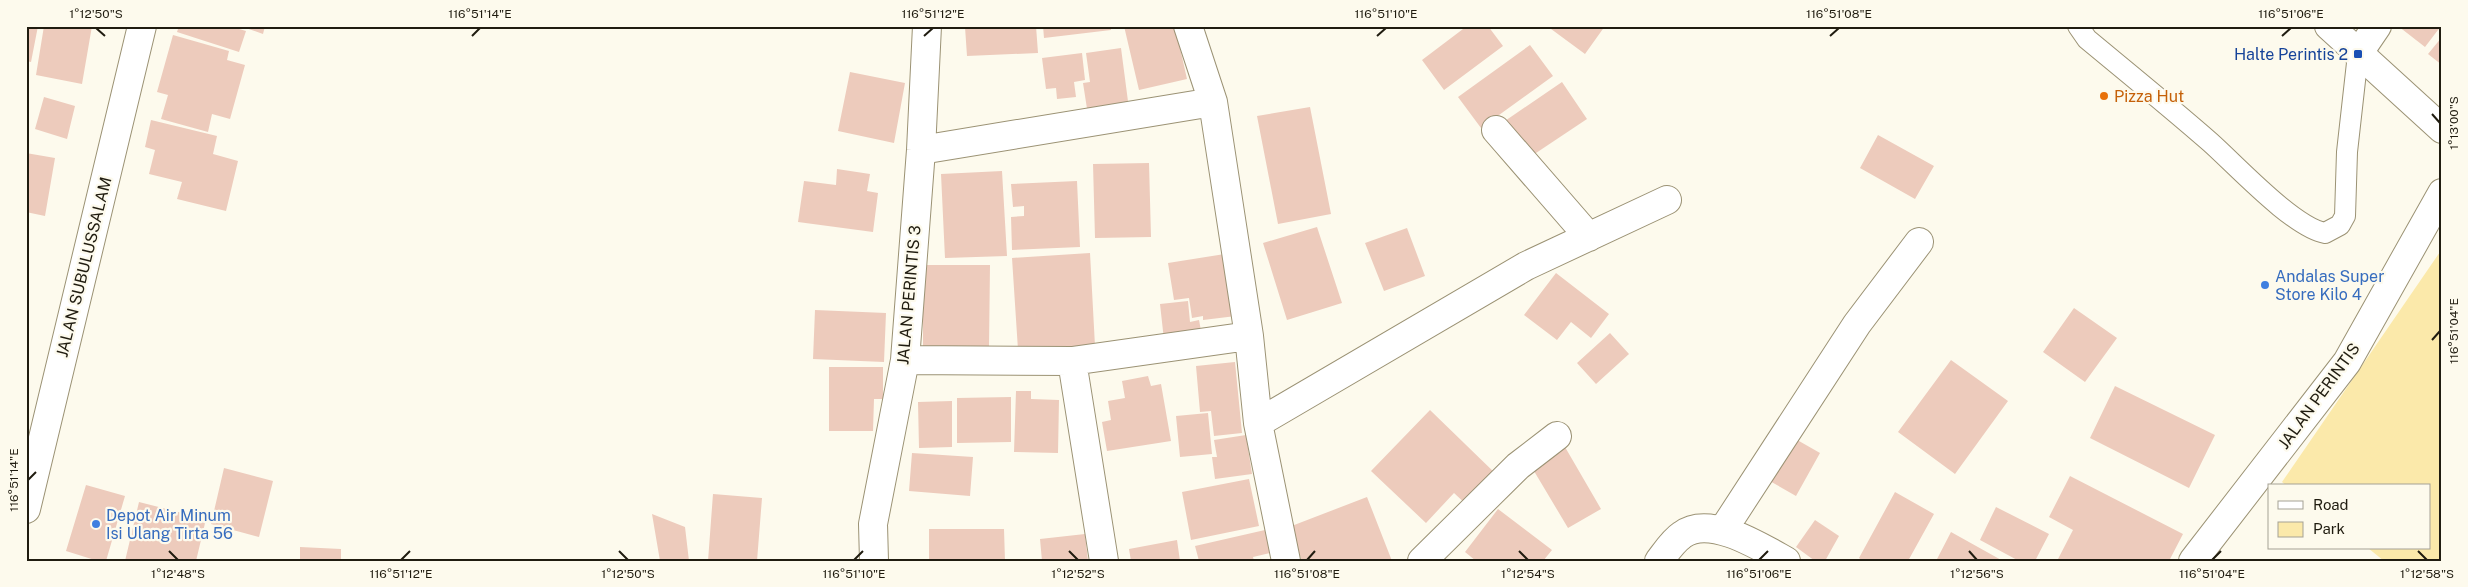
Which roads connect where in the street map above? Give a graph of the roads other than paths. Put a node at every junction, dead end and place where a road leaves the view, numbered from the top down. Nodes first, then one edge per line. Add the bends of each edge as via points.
1 (142, 26) edge
2 (927, 26) edge
3 (1188, 26) edge
4 (2078, 26) edge
5 (2329, 26) edge
6 (2377, 26) edge
7 (2358, 54) junction
8 (1213, 102) junction
9 (2442, 129) edge
10 (1496, 130) dead end
11 (921, 150) junction
12 (2442, 193) edge
13 (1666, 200) dead end
14 (1589, 237) junction
15 (1919, 242) dead end
16 (1249, 336) junction
17 (905, 360) junction
18 (1072, 361) junction
19 (1258, 422) junction
20 (1557, 436) dead end
21 (26, 509) edge
22 (1723, 530) junction
23 (874, 561) edge
24 (1104, 561) edge
25 (1286, 561) edge
26 (1422, 561) edge
27 (1658, 561) edge
28 (1786, 561) edge
29 (2193, 561) edge

1 - 21 main road, JALAN SUBULUSSALAM
2 - 11 main road, JALAN PERINTIS 3
3 - 8 main road
4 - 7 lane via 2087,39 2282,207 2316,232 2325,234 2340,225 2345,216 2347,152
5 - 7 main road
6 - 7 main road
7 - 9 main road
8 - 11 main road
8 - 16 main road
10 - 14 main road
11 - 17 main road, JALAN PERINTIS 3
12 - 29 main road, JALAN PERINTIS via 2347,362
13 - 14 main road
14 - 19 main road via 1526,266
15 - 22 main road via 1852,332
16 - 18 main road
16 - 19 main road
17 - 18 main road
17 - 23 main road, JALAN PERINTIS 3 via 873,524
18 - 24 main road
19 - 25 main road
20 - 26 main road via 1518,466
22 - 27 main road via 1701,528 1683,534
22 - 28 main road

